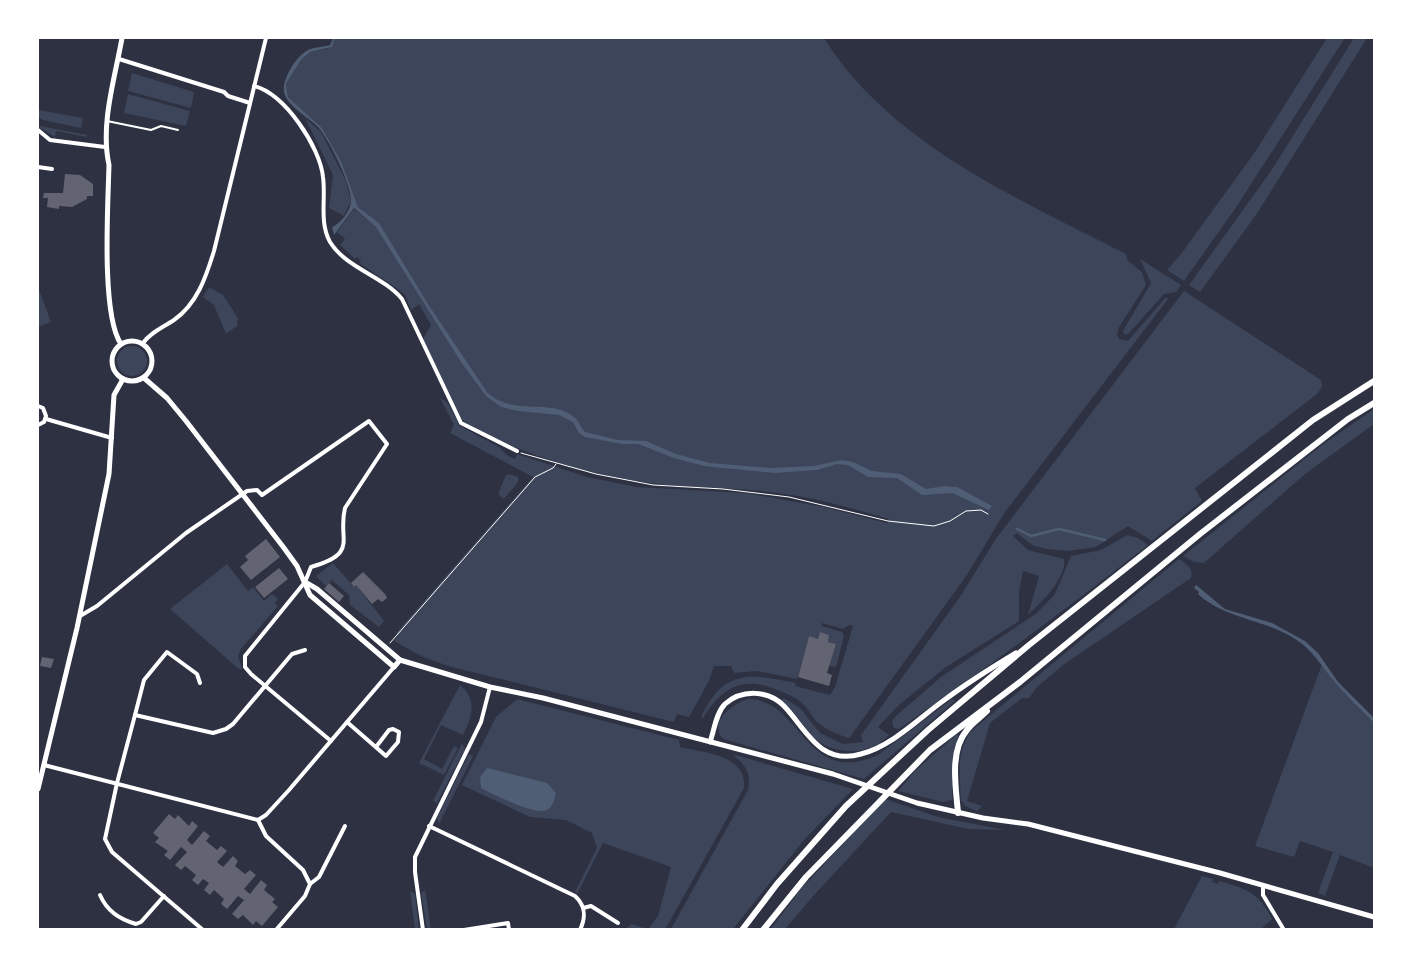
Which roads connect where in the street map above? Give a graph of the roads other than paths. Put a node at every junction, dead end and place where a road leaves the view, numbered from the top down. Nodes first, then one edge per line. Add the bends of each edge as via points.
1 (122, 38) edge
2 (266, 38) edge
3 (119, 59) junction
4 (254, 86) junction
5 (250, 103) junction
6 (108, 121) junction
7 (38, 130) edge
8 (178, 130) dead end
9 (105, 147) junction
10 (38, 167) edge
11 (52, 169) dead end
12 (143, 343) junction
13 (121, 344) junction
14 (144, 378) junction
15 (123, 379) junction
16 (1374, 380) edge
17 (1374, 403) edge
18 (38, 406) edge
19 (46, 419) junction
20 (38, 425) edge
21 (112, 438) junction
22 (517, 451) road end
23 (243, 495) junction
24 (305, 582) junction
25 (80, 616) junction
26 (1029, 645) junction
27 (305, 650) dead end
28 (400, 660) junction
29 (394, 667) junction
30 (1020, 682) junction
31 (200, 683) dead end
32 (265, 686) junction
33 (490, 687) junction
34 (135, 715) junction
35 (347, 722) junction
36 (331, 741) junction
37 (710, 742) junction
38 (376, 747) junction
39 (44, 765) junction
40 (39, 775) edge
41 (117, 783) junction
42 (38, 789) edge
43 (958, 813) junction
44 (258, 820) junction
45 (346, 826) dead end
46 (429, 826) junction
47 (310, 884) junction
48 (1263, 886) junction
49 (100, 895) dead end
50 (164, 896) junction
51 (584, 908) junction
52 (1374, 917) edge
53 (618, 923) dead end
54 (487, 928) edge
55 (203, 930) edge
56 (276, 930) edge
57 (423, 930) edge
58 (464, 930) edge
59 (509, 930) edge
60 (580, 930) edge
61 (742, 930) edge
62 (763, 930) edge
63 (1284, 930) edge

1 - 3 street
2 - 4 street
3 - 5 street
3 - 6 street
4 - 5 street
4 - 22 street via 271,94 295,118 321,164 324,220 330,241 348,259 402,299 461,423
5 - 12 street via 204,281 177,318
6 - 8 lane via 151,130 161,126
6 - 9 street
7 - 9 street via 50,140
9 - 13 street via 108,165 109,301 114,332
10 - 11 street
12 - 13 street via 132,340
12 - 14 street via 150,360
13 - 15 street via 113,360
14 - 15 street
14 - 23 street via 182,415
15 - 21 street via 114,395
16 - 26 main road via 1313,420
17 - 30 main road via 1348,419 1200,534
18 - 19 street
19 - 20 street
19 - 21 street
21 - 25 street via 109,474
23 - 24 street via 297,566
23 - 24 street via 249,490 256,490 262,495 369,421 387,444 345,508 343,548 312,567
23 - 25 street via 186,533 97,606
24 - 28 street
24 - 29 street via 310,595 318,603
24 - 32 street via 244,656 245,667
25 - 39 street
26 - 37 street via 971,680 896,736 862,754 848,757 825,750 805,734 783,705 768,696 751,693 742,694 725,704
26 - 61 main road via 928,730 846,806 777,884
27 - 32 street via 292,654
28 - 29 street
28 - 33 street
29 - 35 street
30 - 43 main road via 967,730 959,743 956,761
30 - 62 main road via 906,772 806,877
31 - 34 street via 197,674 167,652 144,680
32 - 34 street via 233,724 221,731
32 - 36 street
33 - 37 street
33 - 46 street via 480,722
34 - 41 street
35 - 36 street
35 - 38 street
36 - 44 street via 266,816
37 - 43 street via 833,774 917,804
38 - 38 street via 390,730 399,732 398,742 386,756
39 - 40 street
39 - 41 street
40 - 42 street
41 - 44 street
41 - 50 street via 105,840 112,852
43 - 48 street via 1028,824
44 - 47 street via 266,836 304,870
45 - 47 street via 319,877
46 - 51 street via 575,896
46 - 57 street via 415,857
47 - 56 street via 305,896
48 - 52 street
48 - 63 street via 1263,895
49 - 50 street via 108,910 136,924
50 - 55 street
51 - 53 street via 597,908
51 - 60 street
54 - 58 street
54 - 59 street via 508,923

